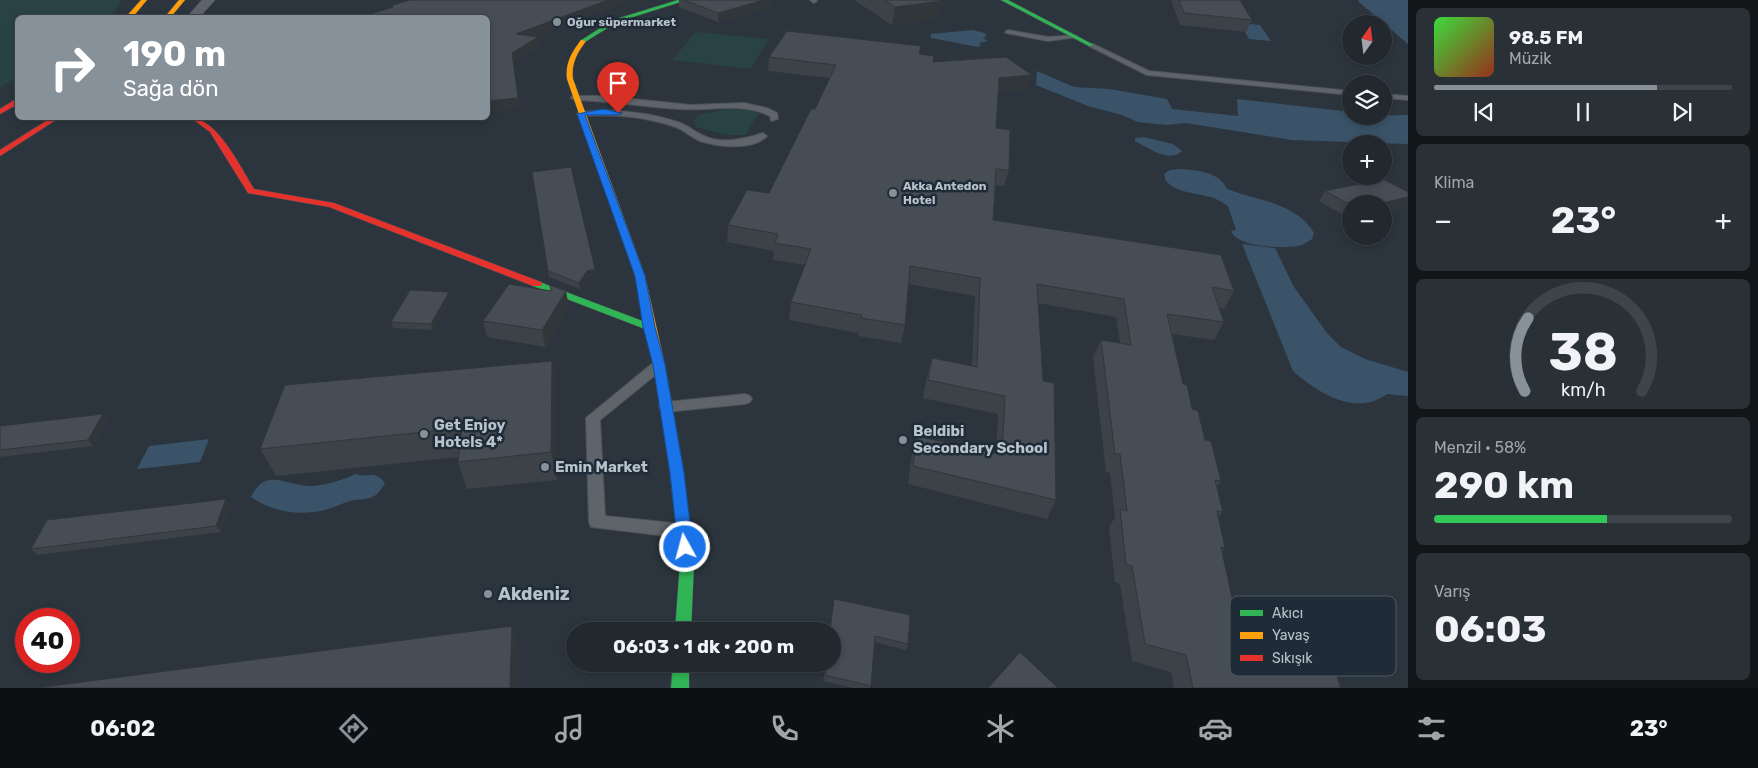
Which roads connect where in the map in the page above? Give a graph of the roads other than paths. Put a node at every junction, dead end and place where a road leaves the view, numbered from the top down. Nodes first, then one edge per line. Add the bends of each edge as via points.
1 (144, 0) edge
2 (182, 0) edge
3 (209, 0) edge
4 (684, 0) edge
5 (1004, 0) edge
6 (131, 15) edge
7 (170, 15) edge
8 (195, 15) edge
9 (1008, 32) dead end
10 (1075, 37) junction
11 (1091, 45) joint
12 (1342, 92) edge
13 (1392, 97) edge
14 (575, 98) junction
15 (1408, 98) edge
16 (15, 102) edge
17 (0, 112) edge
18 (581, 114) junction
19 (774, 119) dead end
20 (53, 120) edge
21 (197, 120) edge
22 (763, 136) dead end
23 (0, 154) edge
24 (649, 327) junction
25 (659, 365) junction
26 (745, 399) dead end
27 (666, 407) junction
28 (683, 531) junction
29 (684, 622) edge
30 (681, 672) edge
31 (680, 688) edge

1 - 6 main road
2 - 7 main road
3 - 8 street
4 - 14 main road via 623,17 595,32 575,50 568,68
5 - 10 main road
9 - 10 lane via 1048,39
10 - 11 main road
11 - 12 lane via 1147,72
13 - 15 lane
14 - 18 main road
14 - 19 lane via 692,107 733,104 760,107 774,115
16 - 17 main road
18 - 22 lane via 633,115 678,124 702,139 733,143
18 - 24 main road via 640,276
20 - 23 main road
21 - 24 main road via 213,131 251,191 331,205
24 - 25 main road
25 - 27 main road
25 - 28 lane via 593,418 597,522
26 - 27 lane
27 - 28 main road
28 - 29 main road via 687,563
30 - 31 main road

